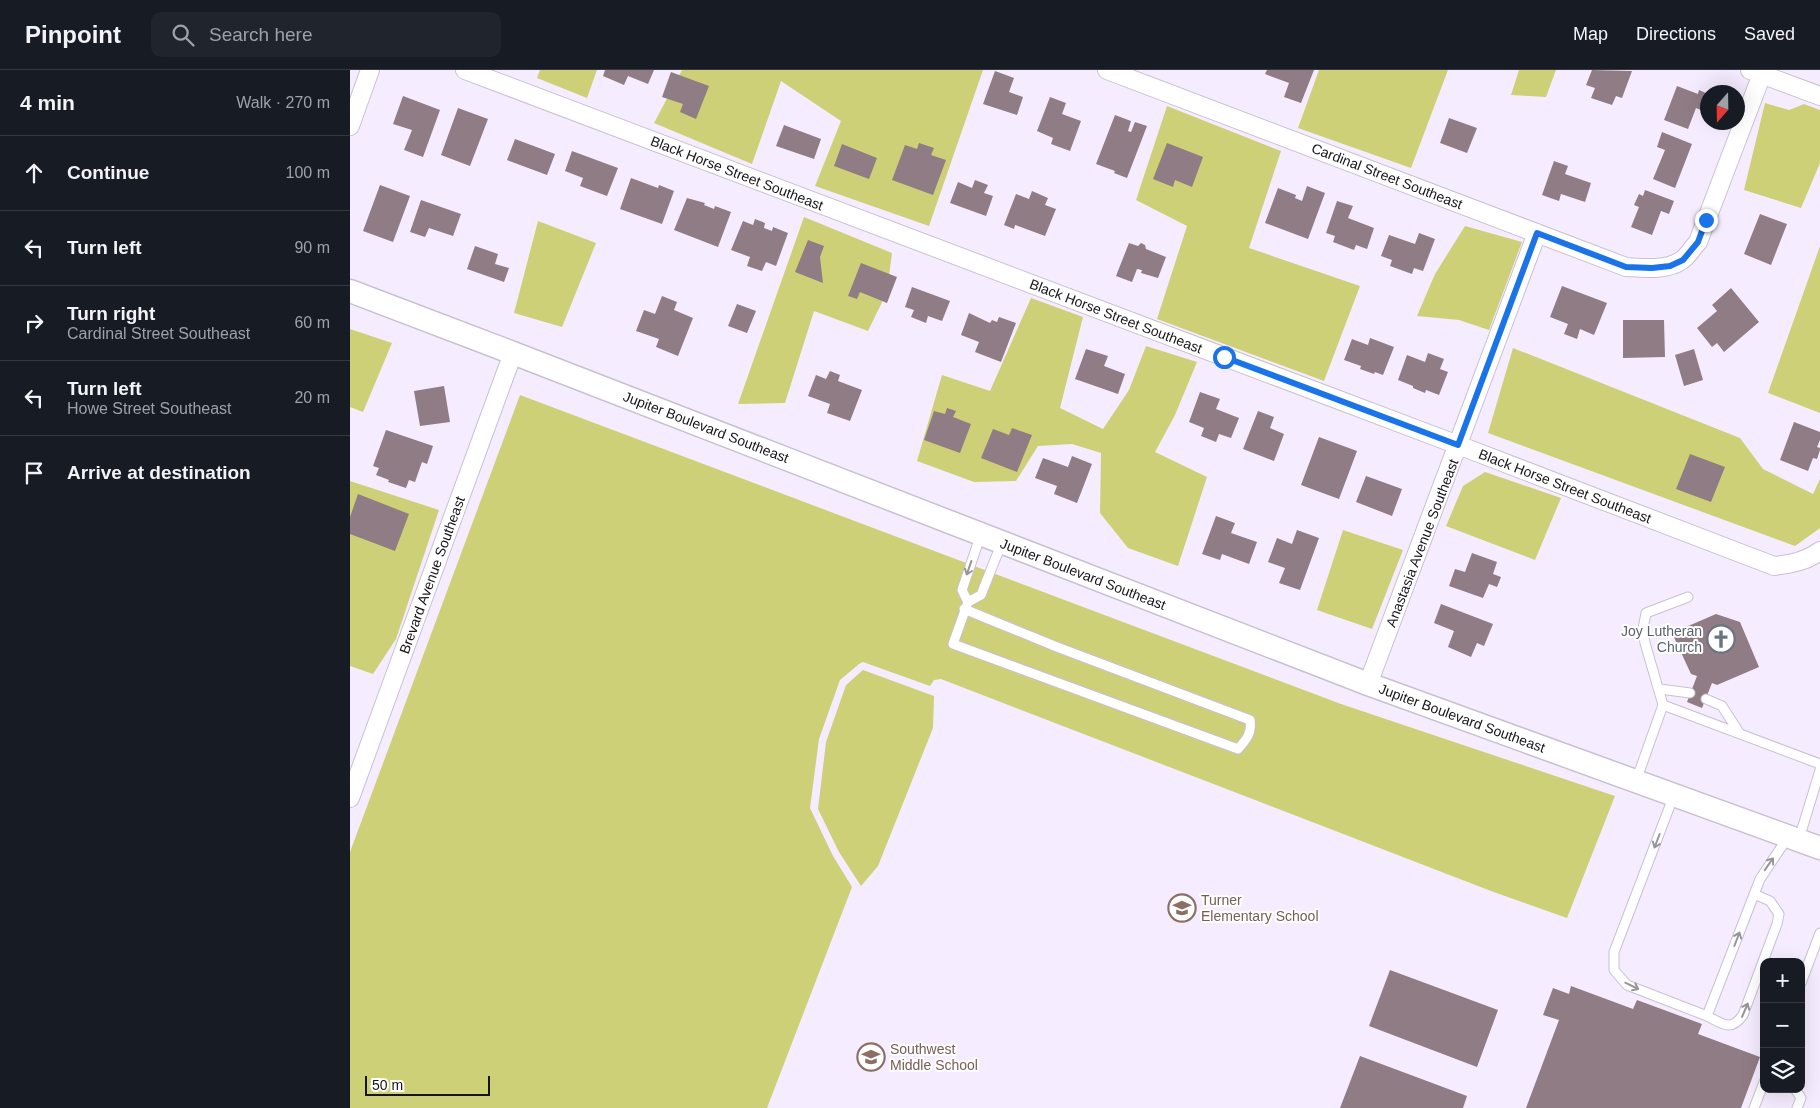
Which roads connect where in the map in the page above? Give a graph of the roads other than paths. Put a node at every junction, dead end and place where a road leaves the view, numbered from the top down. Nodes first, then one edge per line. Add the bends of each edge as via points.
1 (370, 70) edge
2 (465, 70) edge
3 (1107, 70) edge
4 (1756, 72) edge
5 (1820, 96) edge
6 (350, 126) edge
7 (1537, 233) junction
8 (350, 291) edge
9 (513, 353) junction
10 (1458, 445) junction
11 (981, 534) junction
12 (1002, 542) junction
13 (1820, 550) edge
14 (1688, 597) dead end
15 (966, 605) junction
16 (1368, 684) junction
17 (1660, 689) junction
18 (1690, 693) dead end
19 (1706, 699) dead end
20 (1663, 705) junction
21 (1740, 734) junction
22 (1820, 764) edge
23 (1820, 770) edge
24 (1636, 781) junction
25 (1674, 795) junction
26 (350, 798) edge
27 (1793, 839) junction
28 (1820, 848) edge
29 (1754, 894) junction
30 (1820, 933) edge
31 (1805, 972) edge
32 (1706, 1016) junction
33 (1760, 1092) edge
34 (1798, 1093) edge
35 (1754, 1108) edge
36 (1797, 1108) edge

1 - 6 street
2 - 10 street, Black Horse Street Southeast
3 - 7 street, Cardinal Street Southeast
4 - 5 street
4 - 7 street, Cardinal Street Southeast via 1698,242 1683,260 1670,266 1626,267
7 - 10 street, Anastasia Avenue Southeast
8 - 9 street, Jupiter Boulevard Southeast
9 - 11 street, Jupiter Boulevard Southeast
9 - 26 street, Brevard Avenue Southeast
10 - 13 street, Black Horse Street Southeast via 1774,566 1795,564
10 - 16 street, Anastasia Avenue Southeast
11 - 12 street, Jupiter Boulevard Southeast
11 -> 15 lane via 962,590
12 - 15 lane via 981,595
12 - 16 street, Jupiter Boulevard Southeast
14 - 17 lane via 1646,613 1643,629
15 - 15 lane via 953,644 1238,748 1248,738 1250,720 1057,647
16 - 24 street, Jupiter Boulevard Southeast
17 - 18 lane
17 - 20 lane
19 - 21 lane via 1722,706
20 - 21 lane
20 - 24 lane
21 - 22 lane
23 - 27 lane
24 - 25 street, Jupiter Boulevard Southeast
25 - 27 street, Jupiter Boulevard Southeast
25 -> 32 lane via 1614,952 1614,970 1627,985
27 - 28 street, Jupiter Boulevard Southeast
29 -> 27 lane via 1764,871
32 -> 29 lane
32 -> 29 lane via 1727,1026 1737,1023 1743,1015 1779,914 1770,901
30 - 31 lane
33 - 35 lane
34 - 36 lane via 1801,1098

